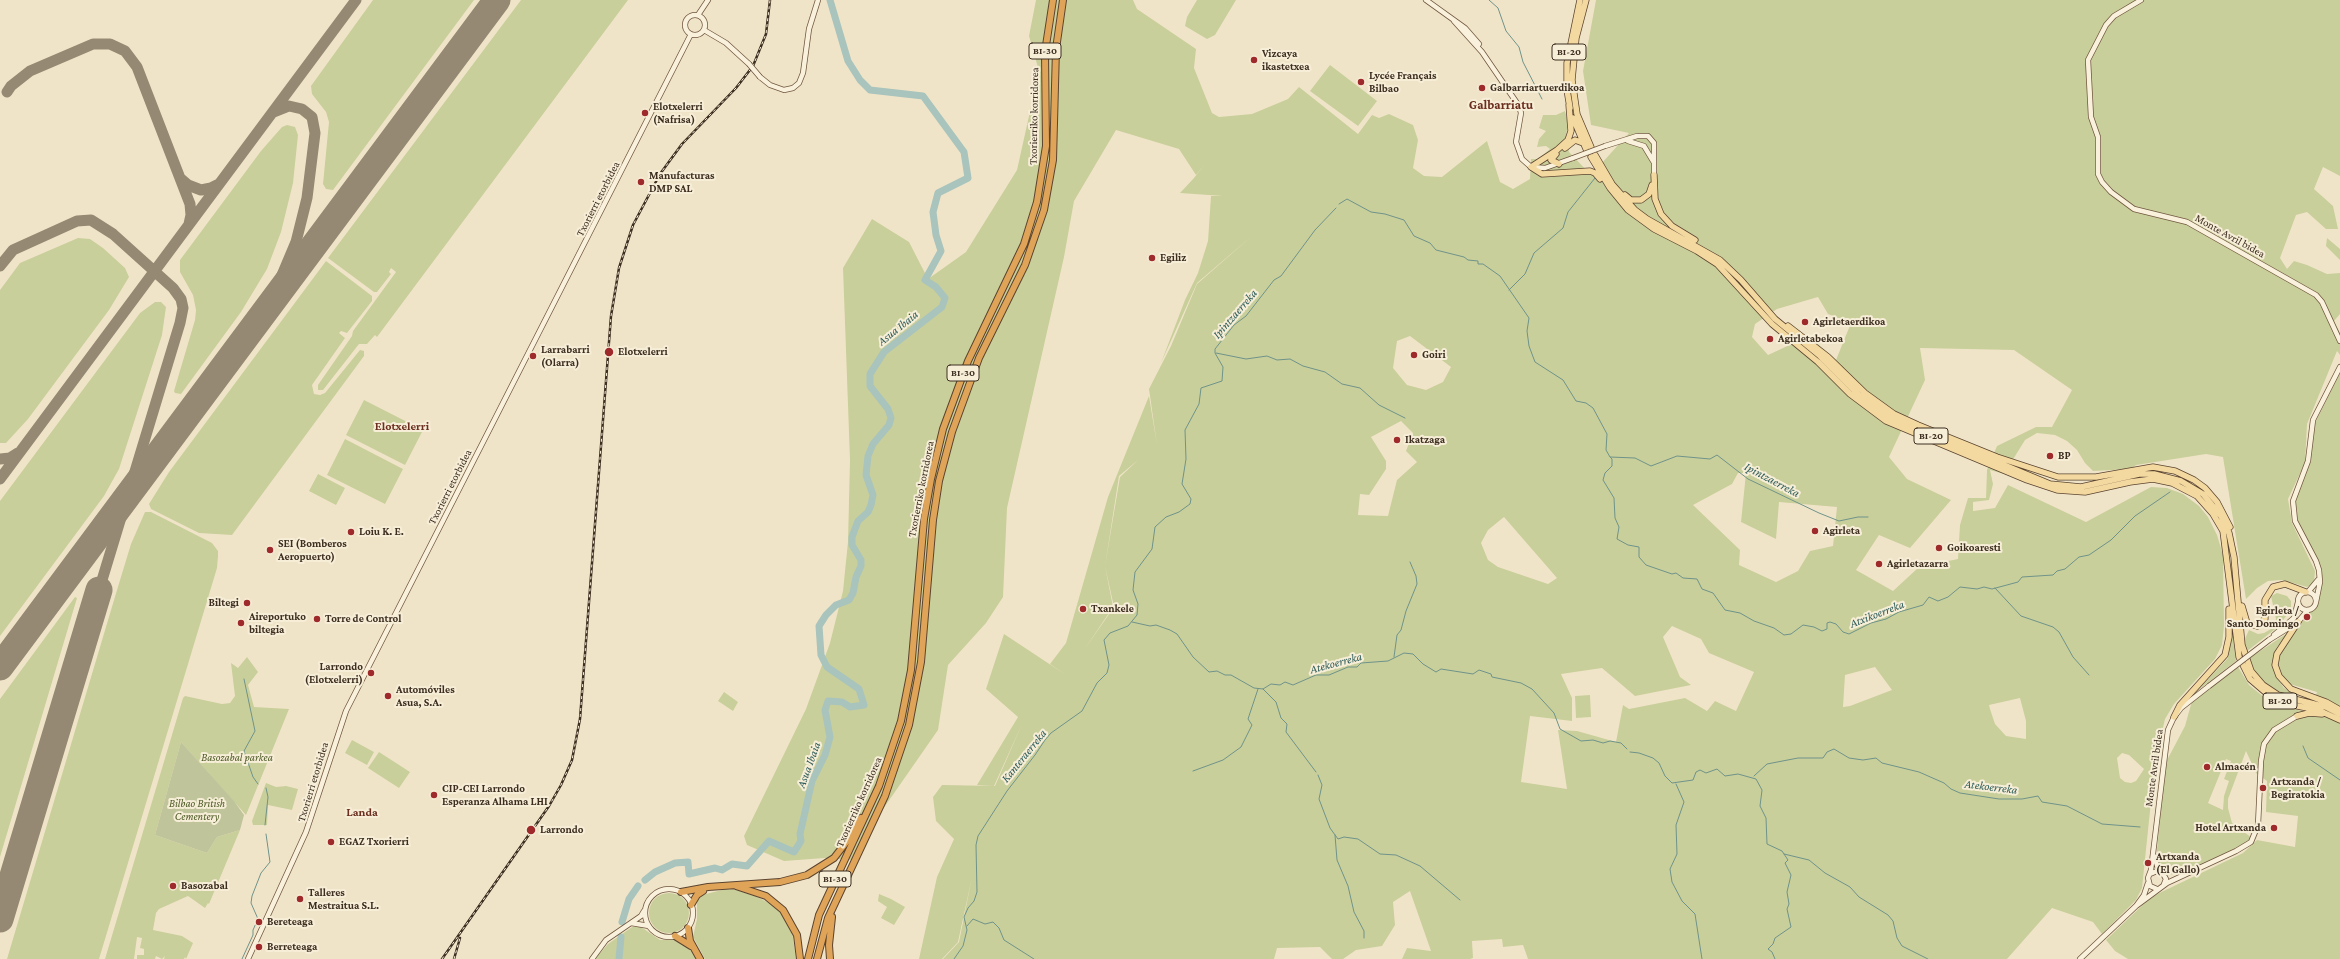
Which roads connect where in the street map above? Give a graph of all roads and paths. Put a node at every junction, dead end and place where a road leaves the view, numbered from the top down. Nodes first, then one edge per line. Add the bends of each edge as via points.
1 (708, 0) edge
2 (1052, 0) edge
3 (1063, 0) edge
4 (1426, 0) edge
5 (1580, 0) edge
6 (1586, 0) edge
7 (2140, 0) edge
8 (817, 2) edge
9 (698, 15) junction
10 (704, 30) junction
11 (691, 34) junction
12 (1569, 105) junction
13 (1623, 141) junction
14 (1583, 143) junction
15 (1559, 164) junction
16 (1654, 166) junction
17 (1531, 167) junction
18 (1654, 175) junction
19 (1612, 184) junction
20 (1623, 204) junction
21 (1720, 260) junction
22 (1766, 310) junction
23 (2340, 340) edge
24 (2340, 367) edge
25 (2235, 571) junction
26 (2230, 576) junction
27 (2319, 576) junction
28 (2239, 584) junction
29 (2307, 592) junction
30 (2298, 602) junction
31 (2316, 602) junction
32 (2308, 610) junction
33 (2298, 622) junction
34 (2269, 640) junction
35 (2340, 710) edge
36 (2340, 714) edge
37 (2297, 716) joint
38 (2174, 717) junction
39 (2340, 720) edge
40 (871, 803) junction
41 (2154, 849) junction
42 (2159, 871) junction
43 (2150, 874) junction
44 (2148, 884) junction
45 (733, 885) junction
46 (720, 886) junction
47 (2164, 886) junction
48 (2157, 889) junction
49 (681, 892) junction
50 (837, 898) junction
51 (691, 905) junction
52 (2136, 906) junction
53 (645, 909) junction
54 (631, 923) junction
55 (649, 926) junction
56 (688, 928) junction
57 (675, 936) junction
58 (692, 947) junction
59 (248, 959) edge
60 (592, 959) edge
61 (700, 959) edge
62 (800, 959) edge
63 (808, 959) edge
64 (817, 959) edge
65 (830, 959) edge
66 (2080, 959) edge

1 - 9 street, Txorierri etorbidea
2 - 40 highway, Txorierriko korridorea / BI-30 via 1045,52 1046,146 1038,198 1024,244 968,361 939,443 924,519 908,687 892,750
3 - 50 highway, Txorierriko korridorea / BI-30 via 1056,49 1053,160 1044,210 1025,265 979,358 952,432 932,520 921,662 909,725 885,796
4 - 17 street via 1454,20 1482,52 1521,109 1516,142 1522,160
5 - 12 main road, BI-20 via 1567,63
6 - 14 main road, BI-20 via 1576,38 1572,80 1577,114 1588,148
7 - 23 street, Monte Avril bidea via 2114,16 2106,25 2088,60 2091,117 2098,137 2098,174 2102,182 2134,209 2187,222 2316,295
8 - 10 street, bridge via 807,40 803,73 799,83 793,88 784,90 774,86 726,44
9 - 10 street via 705,21
9 - 11 street, Txorierri etorbidea via 692,15 687,20 686,26
10 - 11 street
11 - 59 street, Txorierri etorbidea via 346,711 306,832
12 - 14 main road, BI-20
12 - 17 main road via 1571,131 1568,140
13 - 15 street, bridge
13 - 16 street via 1633,141 1644,146 1651,155
13 - 16 street via 1644,136 1651,139
14 - 15 main road via 1572,141 1552,158 1552,162
15 - 17 street via 1544,168
16 - 18 street
17 - 20 main road via 1542,174 1590,171 1595,173
18 - 19 main road via 1649,194 1641,200 1631,200
18 - 21 main road via 1656,205 1666,220 1718,255
19 - 20 main road, BI-20 via 1593,156
19 - 21 main road, BI-20 via 1631,206 1647,219
20 - 26 main road, BI-20 via 1644,224 1704,254 1717,264 1768,320 1818,362 1866,409 1896,426 2057,490 2085,492 2153,479 2172,483 2197,496 2210,508 2220,525
21 - 22 main road, BI-20
22 - 25 main road, BI-20 via 1820,356 1869,403 1891,418 1928,435 2058,485 2085,487 2148,474 2164,475 2187,484 2203,494 2221,516 2232,544
22 - 28 main road via 1812,343 1881,406 1946,437 2058,477 2098,477 2153,467 2175,471 2194,480 2217,502 2226,516 2234,543
24 - 27 street via 2313,420 2308,461 2293,501 2295,521 2316,561
25 - 28 main road
25 - 36 main road, BI-20 via 2242,645 2248,665 2256,679 2278,695 2326,707
26 - 38 main road via 2229,637 2225,655 2180,705
26 - 39 main road, BI-20 via 2239,657 2250,680 2271,698 2318,710
27 - 29 street via 2316,584
27 - 31 street
28 - 29 main road via 2244,617 2247,623 2254,626 2264,621 2266,596 2273,587 2285,584
29 - 30 street via 2300,596
29 - 31 street via 2314,596
30 - 32 street via 2302,608
30 - 34 street, Monte Avril bidea via 2294,618
31 - 32 street
32 - 33 street, Monte Avril bidea
33 - 34 street, Monte Avril bidea
33 - 35 main road via 2277,654 2275,665 2278,676 2291,689
34 - 38 street, Monte Avril bidea, bridge via 2209,686
37 - 39 main road via 2316,713
37 - 47 street via 2274,730 2264,744 2258,825 2251,842
38 - 41 street, Monte Avril bidea via 2164,748
40 - 45 highway via 841,850 817,870 789,881
40 - 63 highway, Txorierriko korridorea / BI-30 via 826,897 815,927
41 - 42 street, Monte Avril bidea via 2155,864
41 - 43 street, Monte Avril bidea
42 - 43 street
42 - 47 street via 2165,876
43 - 44 street
44 - 48 street
44 - 52 street
45 - 46 highway
45 - 62 highway via 761,893 783,910 797,935
46 - 49 highway
46 - 51 highway via 699,892
47 - 48 street
48 - 52 street
49 - 51 street
49 - 53 street via 668,889 656,893
50 - 64 highway, Txorierriko korridorea / BI-30 via 824,929
50 - 65 highway via 830,924
51 - 56 street via 692,919
52 - 66 street
53 - 54 street via 641,916
53 - 55 street
54 - 55 street
54 - 60 street via 612,935
55 - 57 street via 660,936
56 - 57 street
56 - 58 highway
57 - 58 highway
58 - 61 highway

